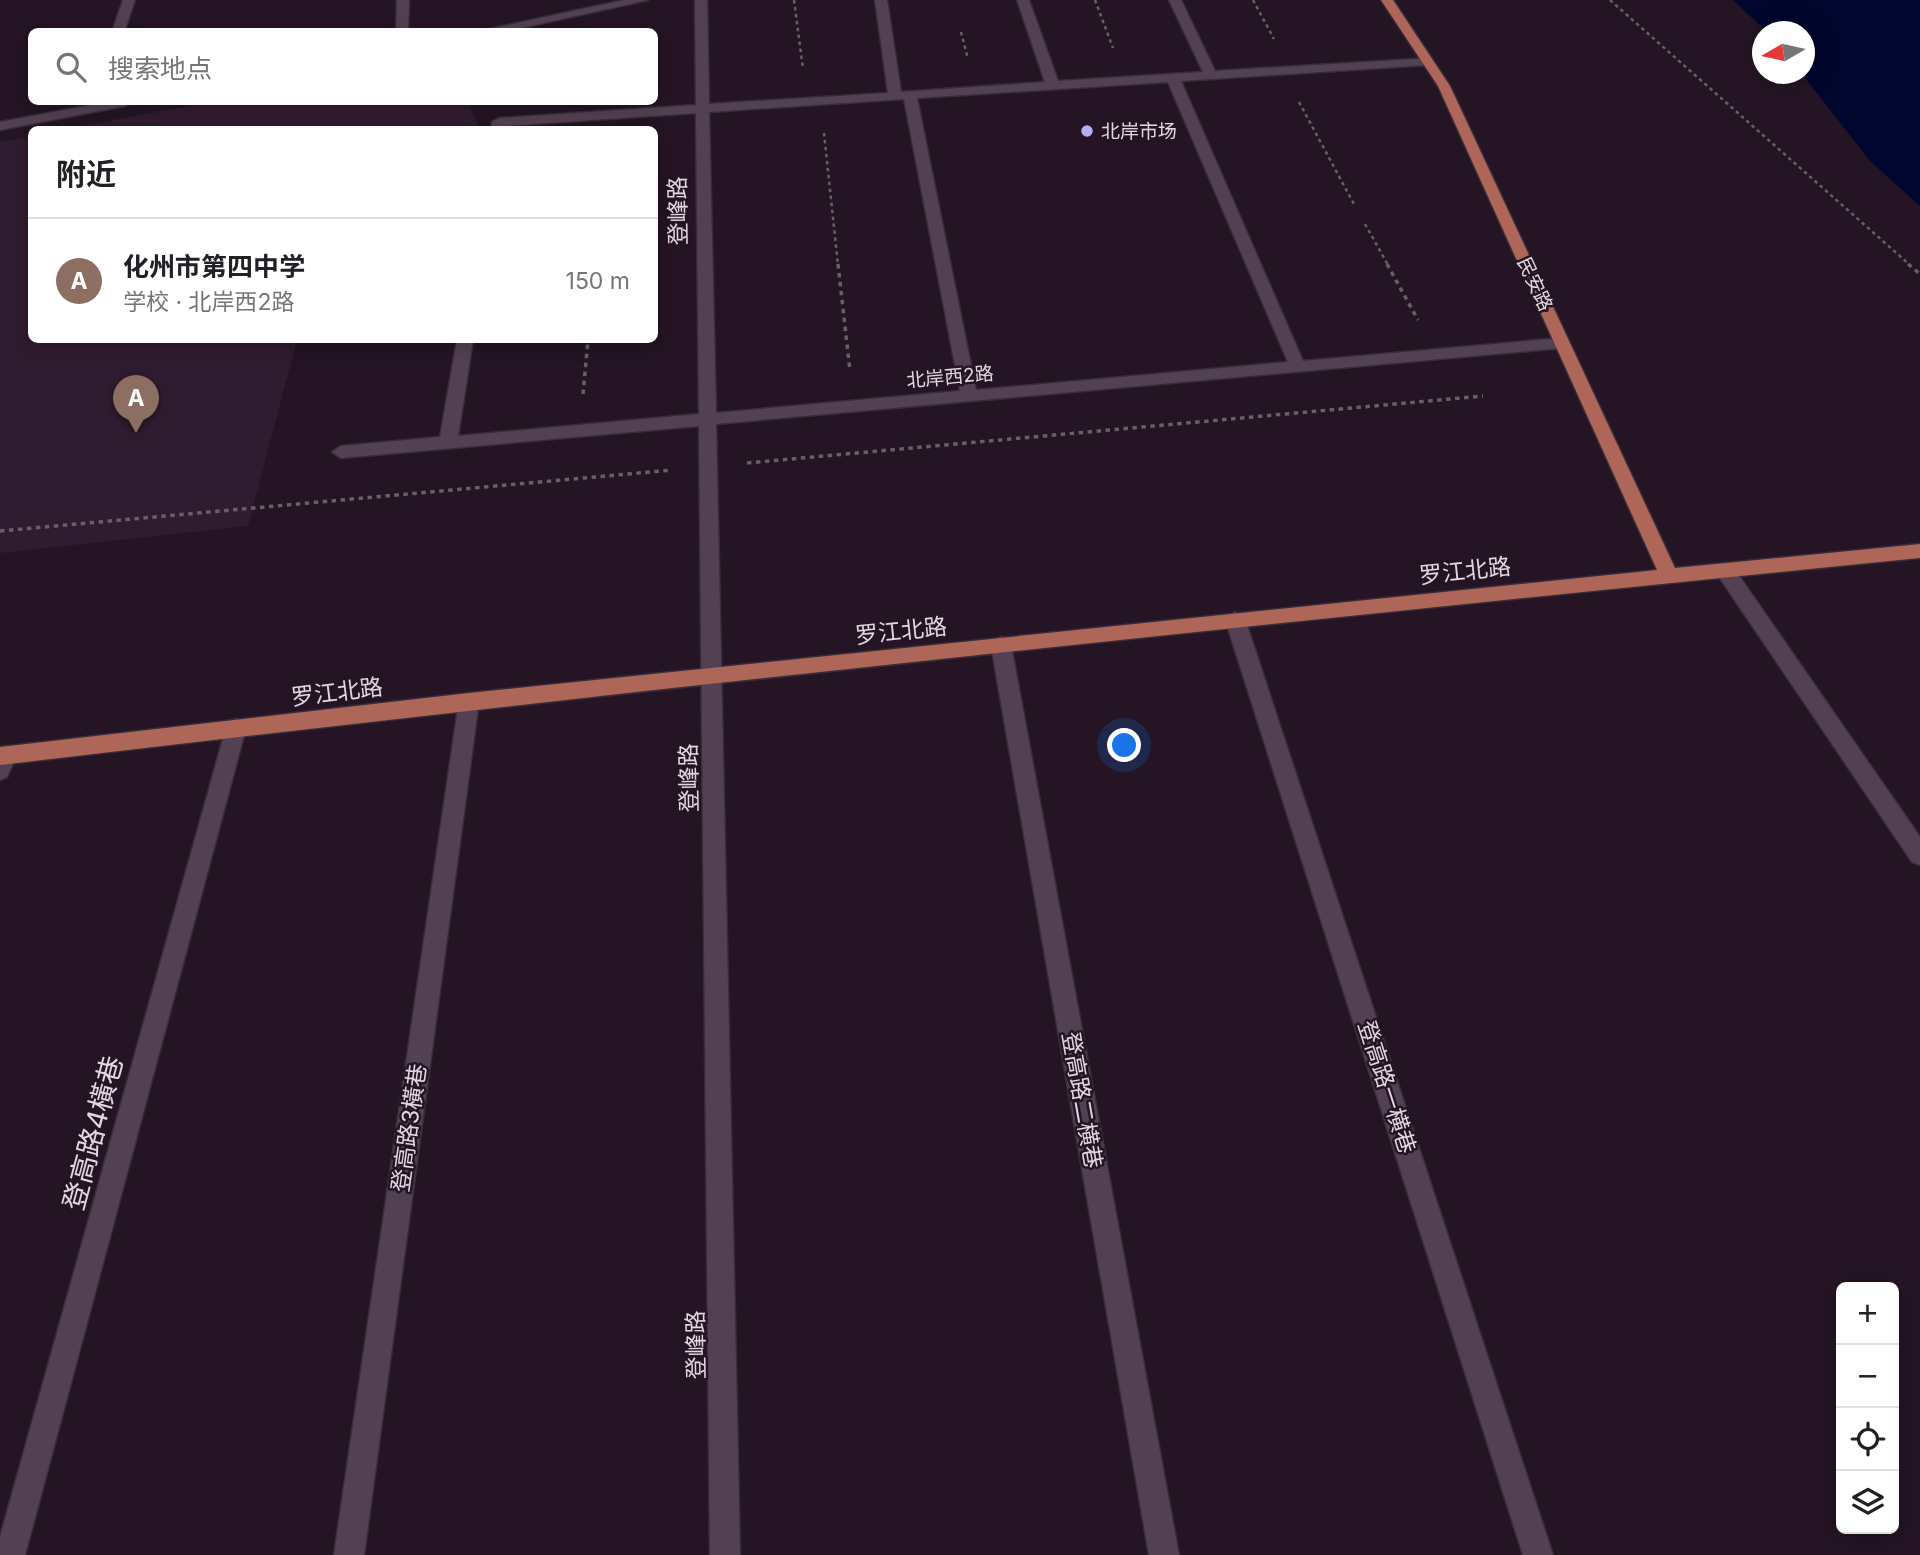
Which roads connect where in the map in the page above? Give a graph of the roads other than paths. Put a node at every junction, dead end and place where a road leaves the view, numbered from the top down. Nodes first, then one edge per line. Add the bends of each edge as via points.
1 (129, 0) edge
2 (403, 0) edge
3 (642, 0) edge
4 (701, 0) edge
5 (881, 0) edge
6 (1023, 0) edge
7 (1175, 0) edge
8 (1387, 0) edge
9 (119, 28) edge
10 (402, 28) edge
11 (502, 28) edge
12 (1428, 61) junction
13 (1211, 75) junction
14 (1173, 78) junction
15 (1053, 86) junction
16 (903, 95) junction
17 (92, 105) edge
18 (703, 108) junction
19 (0, 126) edge
20 (498, 126) edge
21 (465, 343) edge
22 (1562, 344) junction
23 (1298, 367) junction
24 (969, 397) junction
25 (706, 420) junction
26 (448, 443) junction
27 (341, 452) dead end
28 (1920, 551) edge
29 (1726, 572) junction
30 (1669, 576) junction
31 (1235, 619) junction
32 (1001, 645) junction
33 (714, 676) junction
34 (469, 701) junction
35 (236, 728) junction
36 (2, 761) edge
37 (1920, 855) edge
38 (10, 1555) edge
39 (349, 1555) edge
40 (725, 1555) edge
41 (1164, 1555) edge
42 (1538, 1555) edge

1 - 9 street
2 - 10 street
3 - 11 street
4 - 18 street, 登峰路
5 - 16 street
6 - 15 street
7 - 13 street
8 - 12 main road, 民安路
12 - 13 street
12 - 22 main road, 民安路 via 1444,86
13 - 14 street
14 - 15 street
14 - 23 street
15 - 16 street
16 - 18 street
16 - 24 street
17 - 19 street
18 - 20 street
18 - 25 street, 登峰路
21 - 26 street
22 - 23 street, 北岸西2路
22 - 30 main road, 民安路
23 - 24 street, 北岸西2路
24 - 25 street, 北岸西2路
25 - 26 street, 北岸西2路
25 - 33 street, 登峰路
26 - 27 street, 北岸西2路
28 - 29 main road, 罗江北路
29 - 30 main road, 罗江北路
29 - 37 street
30 - 31 main road, 罗江北路
31 - 32 main road, 罗江北路
31 - 42 street, 登高路一横巷
32 - 33 main road, 罗江北路
32 - 41 street, 登高路二横巷
33 - 34 main road, 罗江北路
33 - 40 street, 登峰路
34 - 35 main road, 罗江北路
34 - 39 street, 登高路3橫巷
35 - 36 main road, 罗江北路
35 - 38 street, 登高路4橫巷

